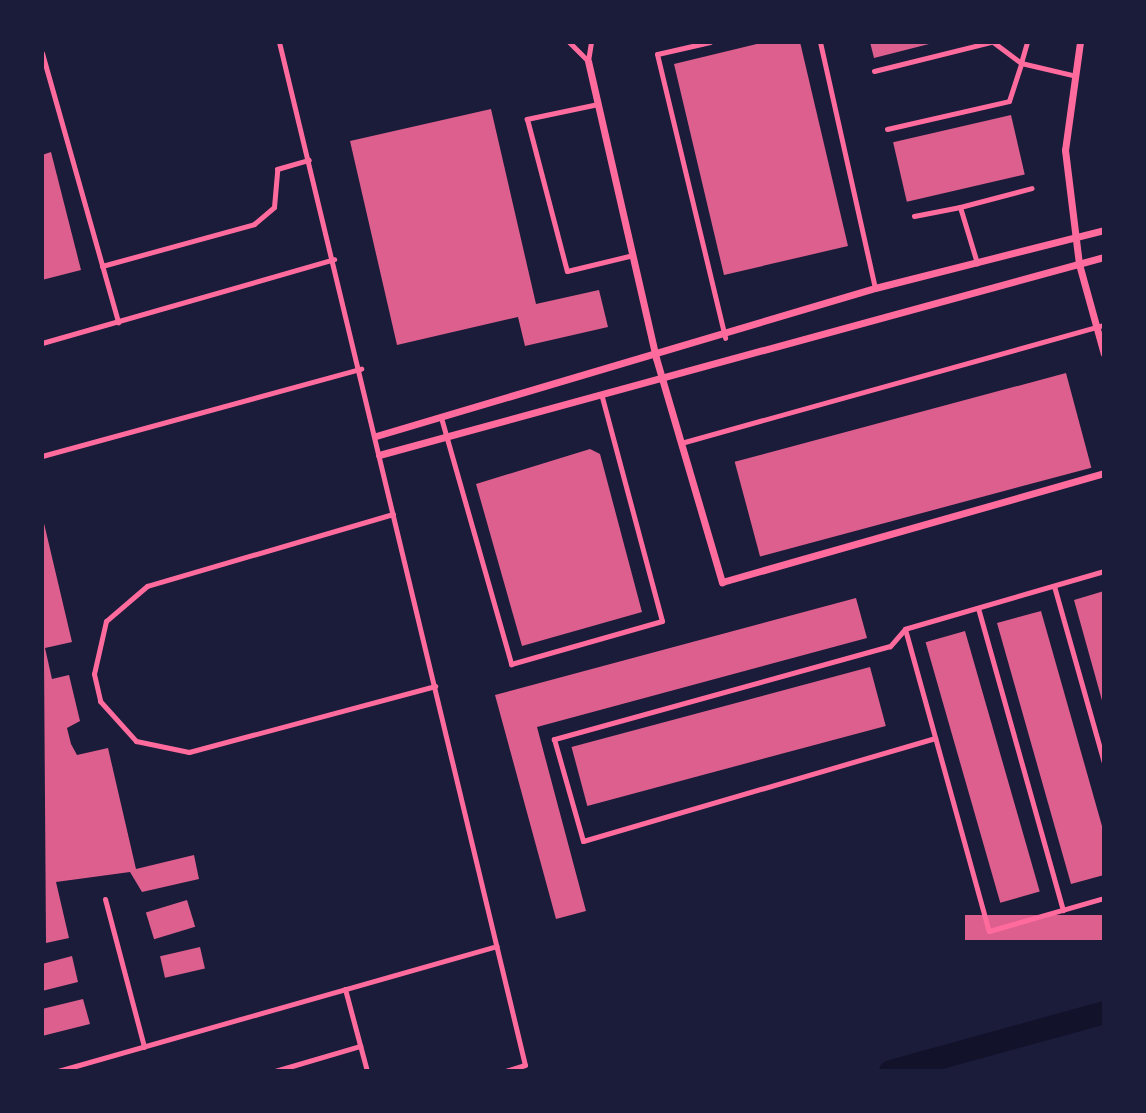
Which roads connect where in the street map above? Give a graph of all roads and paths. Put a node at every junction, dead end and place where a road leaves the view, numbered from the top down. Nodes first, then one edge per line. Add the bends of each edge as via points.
1 (279, 42) edge
2 (569, 42) edge
3 (590, 42) edge
4 (710, 42) edge
5 (820, 42) edge
6 (992, 42) edge
7 (1027, 42) edge
8 (1080, 42) edge
9 (42, 53) edge
10 (588, 61) junction
11 (1021, 63) junction
12 (874, 71) dead end
13 (1072, 75) junction
14 (598, 104) junction
15 (887, 129) dead end
16 (309, 160) junction
17 (1032, 188) dead end
18 (960, 207) junction
19 (914, 216) dead end
20 (1104, 230) edge
21 (1077, 238) junction
22 (633, 255) junction
23 (1104, 257) edge
24 (334, 259) junction
25 (978, 263) junction
26 (1079, 264) junction
27 (102, 266) junction
28 (875, 288) junction
29 (118, 322) junction
30 (1100, 326) edge
31 (725, 338) junction
32 (42, 343) edge
33 (1104, 354) edge
34 (656, 358) junction
35 (361, 369) junction
36 (662, 381) junction
37 (602, 397) junction
38 (442, 421) junction
39 (376, 436) junction
40 (448, 439) junction
41 (681, 443) junction
42 (379, 455) junction
43 (42, 456) edge
44 (1104, 473) edge
45 (393, 514) junction
46 (1104, 571) edge
47 (1054, 586) junction
48 (978, 608) junction
49 (905, 629) junction
50 (435, 686) junction
51 (935, 738) junction
52 (1104, 763) edge
53 (1104, 898) edge
54 (105, 899) dead end
55 (1063, 910) junction
56 (497, 946) junction
57 (345, 989) junction
58 (360, 1046) junction
59 (144, 1047) junction
60 (58, 1071) edge
61 (275, 1071) edge
62 (367, 1071) edge
63 (505, 1071) edge

1 - 16 lane
2 - 10 lane
3 - 10 lane
4 - 31 lane via 657,54
5 - 28 lane
6 - 11 lane
6 - 12 lane
7 - 11 lane
8 - 13 street
9 - 27 lane
10 - 14 street
11 - 13 lane
11 - 15 lane via 1010,100
13 - 21 street via 1065,139
14 - 22 street
14 - 22 lane via 527,119 567,271
16 - 24 lane
16 - 27 lane via 277,169 274,207 254,224
17 - 18 lane
18 - 19 lane
18 - 25 lane
20 - 21 street
21 - 25 street
21 - 26 street
22 - 34 street
23 - 26 street
24 - 29 lane
24 - 35 lane
25 - 28 street
26 - 30 street
26 - 36 street
27 - 29 lane
28 - 31 street
29 - 32 lane
30 - 33 street
30 - 41 lane
31 - 34 street
34 - 36 street
34 - 38 street
35 - 39 lane
35 - 43 lane
36 - 37 street
36 - 41 street
37 - 40 street
37 - 40 lane via 662,621 511,664
38 - 39 street
38 - 40 lane
39 - 42 lane
40 - 42 street
41 - 44 street via 722,582
42 - 45 lane
45 - 50 lane
45 - 50 lane via 147,586 106,621 94,674 100,701 136,741 189,752
46 - 47 lane
47 - 48 lane
47 - 52 lane
48 - 49 lane
48 - 55 lane
49 - 51 lane
49 - 51 lane via 890,646 554,739 583,841
50 - 56 lane
51 - 55 lane via 989,931
53 - 55 lane
54 - 59 lane
56 - 57 lane
56 - 63 lane via 525,1065
57 - 58 lane
57 - 59 lane
58 - 61 lane
58 - 62 lane
59 - 60 lane

